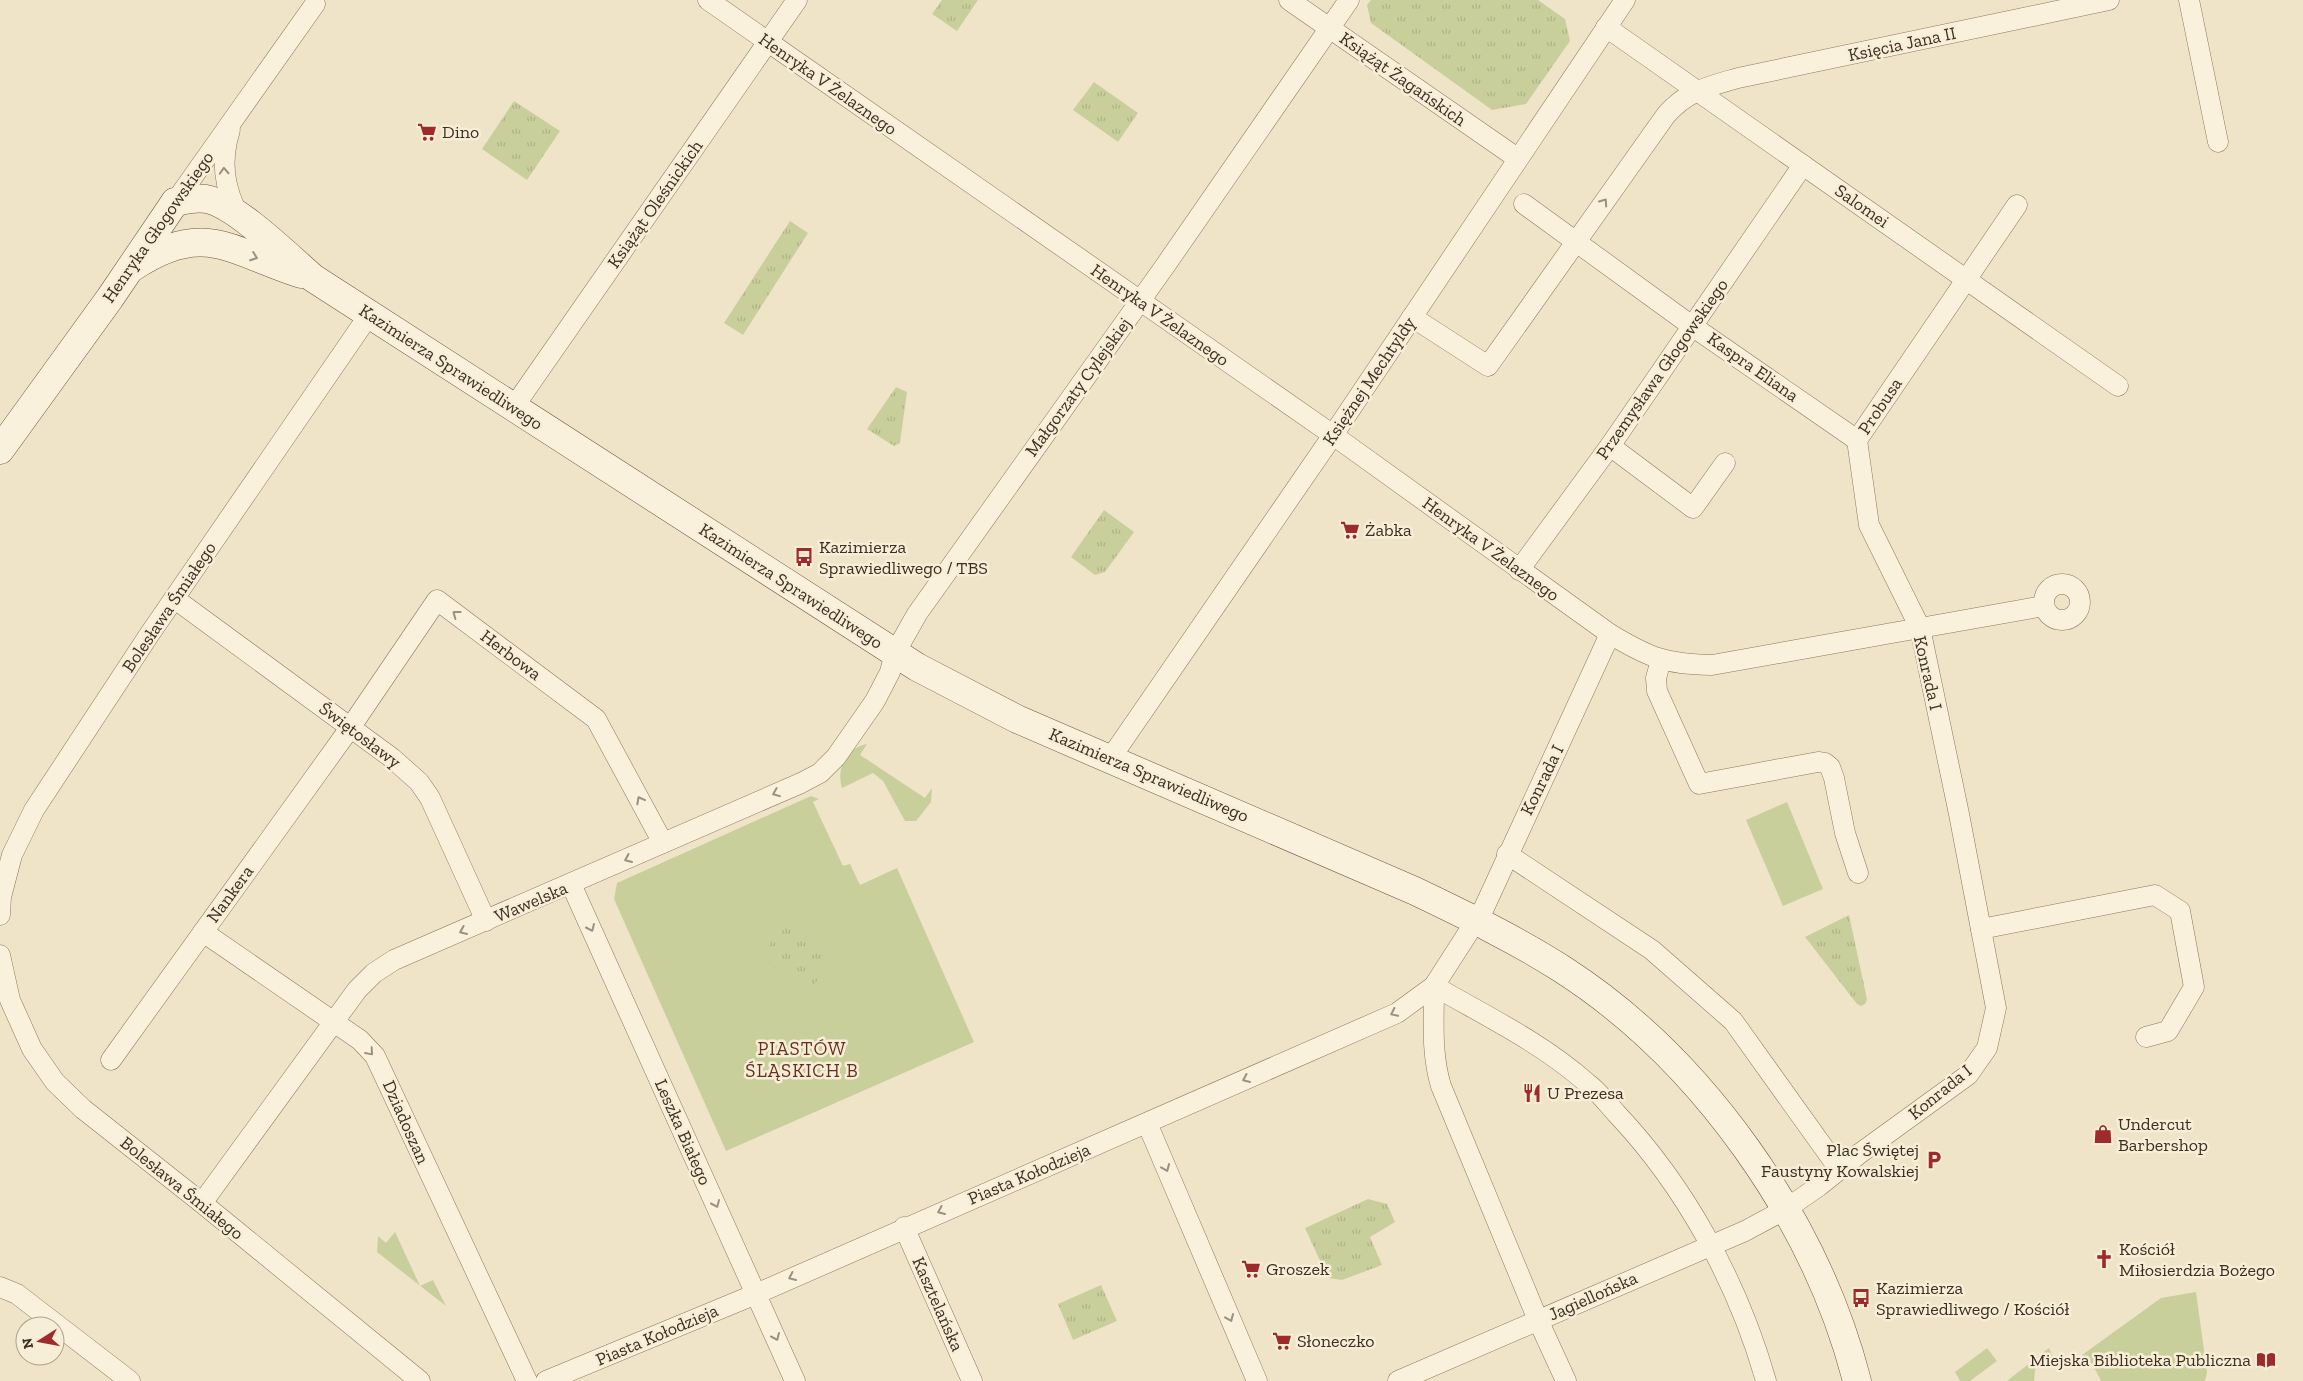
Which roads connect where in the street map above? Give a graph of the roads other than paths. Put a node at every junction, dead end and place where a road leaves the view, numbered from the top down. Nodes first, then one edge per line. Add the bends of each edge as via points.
1 (708, 0) edge
2 (797, 0) edge
3 (1289, 0) edge
4 (1349, 0) edge
5 (1625, 0) edge
6 (2110, 0) edge
7 (2190, 0) edge
8 (315, 4) dead end
9 (1606, 27) junction
10 (1330, 28) junction
11 (768, 42) junction
12 (1694, 91) junction
13 (233, 119) junction
14 (2218, 142) dead end
15 (1517, 158) junction
16 (1803, 166) junction
17 (175, 202) junction
18 (1524, 204) dead end
19 (2017, 205) dead end
20 (239, 216) junction
21 (1576, 242) junction
22 (221, 243) junction
23 (128, 270) junction
24 (313, 278) junction
25 (1967, 278) junction
26 (1140, 301) junction
27 (369, 315) junction
28 (1412, 317) junction
29 (1692, 326) junction
30 (2118, 386) dead end
31 (513, 408) junction
32 (1333, 435) junction
33 (1857, 440) junction
34 (1610, 446) junction
35 (0, 450) edge
36 (1725, 463) dead end
37 (1520, 570) junction
38 (174, 599) junction
39 (2044, 606) dead end
40 (1920, 628) junction
41 (1610, 634) junction
42 (895, 653) junction
43 (1661, 660) junction
44 (350, 728) junction
45 (1110, 759) junction
46 (663, 843) junction
47 (1507, 854) junction
48 (1858, 873) dead end
49 (571, 884) junction
50 (0, 915) edge
51 (486, 921) junction
52 (1476, 921) junction
53 (1980, 929) junction
54 (203, 932) junction
55 (0, 955) edge
56 (1434, 986) junction
57 (332, 1022) junction
58 (2146, 1037) dead end
59 (112, 1060) dead end
60 (1146, 1123) junction
61 (1839, 1170) junction
62 (202, 1203) junction
63 (1786, 1209) junction
64 (904, 1227) junction
65 (1710, 1245) junction
66 (0, 1287) edge
67 (756, 1294) junction
68 (1538, 1320) junction
69 (130, 1381) edge
70 (420, 1381) edge
71 (527, 1381) edge
72 (546, 1381) edge
73 (795, 1381) edge
74 (972, 1381) edge
75 (1257, 1381) edge
76 (1398, 1381) edge
77 (1566, 1381) edge
78 (1766, 1381) edge
79 (1857, 1381) edge

1 - 11 street, Henryka V Żelaznego
2 - 11 street, Książąt Oleśnickich
3 - 10 street, Książąt Żagańskich
4 - 10 street, Małgorzaty Cylejskiej
5 - 9 street, Księżnej Mechtyldy
6 - 12 street, Księcia Jana II via 1738,78
7 - 14 street
8 - 13 street, Henryka Głogowskiego
9 - 12 street, Salomei
9 - 15 street, Księżnej Mechtyldy
10 - 15 street, Książąt Żagańskich
10 - 26 street, Małgorzaty Cylejskiej
11 - 26 street, Henryka V Żelaznego
11 - 31 street, Książąt Oleśnickich
12 - 16 street, Salomei
21 -> 12 street via 1666,115
13 - 17 street, Henryka Głogowskiego
20 -> 13 street via 228,193 224,165
15 - 28 street, Księżnej Mechtyldy
16 - 25 street, Salomei
16 - 29 street, Przemysława Głogowskiego
17 - 20 street, Kazimierza Sprawiedliwego via 205,199 223,204
17 - 22 street, Kazimierza Sprawiedliwego via 201,231
17 - 23 street, Henryka Głogowskiego
18 - 21 street, Kaspra Eliana
19 - 25 street, Probusa
20 - 24 street, Kazimierza Sprawiedliwego
21 - 28 street via 1488,366
21 - 29 street, Kaspra Eliana
22 - 23 street, Kazimierza Sprawiedliwego via 195,241 171,246
22 -> 24 street, Kazimierza Sprawiedliwego
23 - 35 street, Henryka Głogowskiego
24 - 27 street, Kazimierza Sprawiedliwego
25 - 30 street, Salomei
25 - 33 street, Probusa
26 - 32 street, Henryka V Żelaznego
26 - 42 street, Małgorzaty Cylejskiej via 917,614
27 - 31 street, Kazimierza Sprawiedliwego
27 - 38 street, Bolesława Śmiałego
28 - 32 street, Księżnej Mechtyldy
29 - 33 street, Kaspra Eliana
29 - 34 street, Przemysława Głogowskiego
31 - 42 street, Kazimierza Sprawiedliwego
32 - 37 street, Henryka V Żelaznego
32 - 45 street, Księżnej Mechtyldy
33 - 40 street, Probusa via 1869,525
34 - 36 street via 1693,508
34 - 37 street, Przemysława Głogowskiego
37 - 41 street, Henryka V Żelaznego
38 - 44 street, Świętosławy
38 - 50 street, Bolesława Śmiałego via 34,810 12,855 1,897
39 - 40 street
40 - 43 street, Konrada I via 1712,665
40 - 53 street, Konrada I
41 - 43 street, Konrada I
41 - 47 street, Konrada I
42 - 45 street, Kazimierza Sprawiedliwego via 1017,718
42 -> 46 street, Wawelska via 890,672 875,701 836,757 820,772
43 - 48 street via 1656,691 1699,784 1825,763 1834,778 1845,832
46 -> 44 street, Herbowa via 596,719 437,600
44 - 51 street, Świętosławy via 419,782
44 - 54 street, Nankera
45 - 52 street, Kazimierza Sprawiedliwego via 1397,883
46 -> 49 street, Wawelska
47 - 52 street, Konrada I
47 - 61 street via 1652,950 1733,1021
49 - 51 street, Wawelska
49 -> 67 street, Leszka Białego
51 -> 57 street, Wawelska via 394,960 374,973
52 - 56 street, Piasta Kołodzieja
52 - 63 street, Kazimierza Sprawiedliwego via 1562,969 1627,1018 1672,1060 1716,1110
53 - 58 street via 2155,895 2180,911 2194,987 2168,1031
53 - 61 street, Konrada I via 1996,1008 1987,1048 1968,1075
54 - 57 street, Dziadoszan
54 - 59 street, Nankera
55 - 62 street, Bolesława Śmiałego via 10,1000 32,1049 55,1082 83,1109
56 -> 60 street, Piasta Kołodzieja via 1397,1013
56 - 65 street via 1556,1058 1589,1084 1637,1135 1676,1187
56 - 68 street via 1435,1068
57 - 62 street, Wawelska
57 -> 71 street, Dziadoszan via 360,1040 375,1056
60 -> 64 street, Piasta Kołodzieja
60 -> 75 street
61 - 63 street, Konrada I
62 - 70 street, Bolesława Śmiałego
63 - 65 street, Jagiellońska
63 - 79 street, Kazimierza Sprawiedliwego via 1835,1310
64 -> 67 street, Piasta Kołodzieja
64 - 74 street, Kasztelańska
65 - 68 street, Jagiellońska
65 - 78 street via 1750,1332
66 - 69 street via 18,1294
67 - 72 street, Piasta Kołodzieja
67 -> 73 street, Leszka Białego
68 - 76 street, Jagiellońska
68 - 77 street

